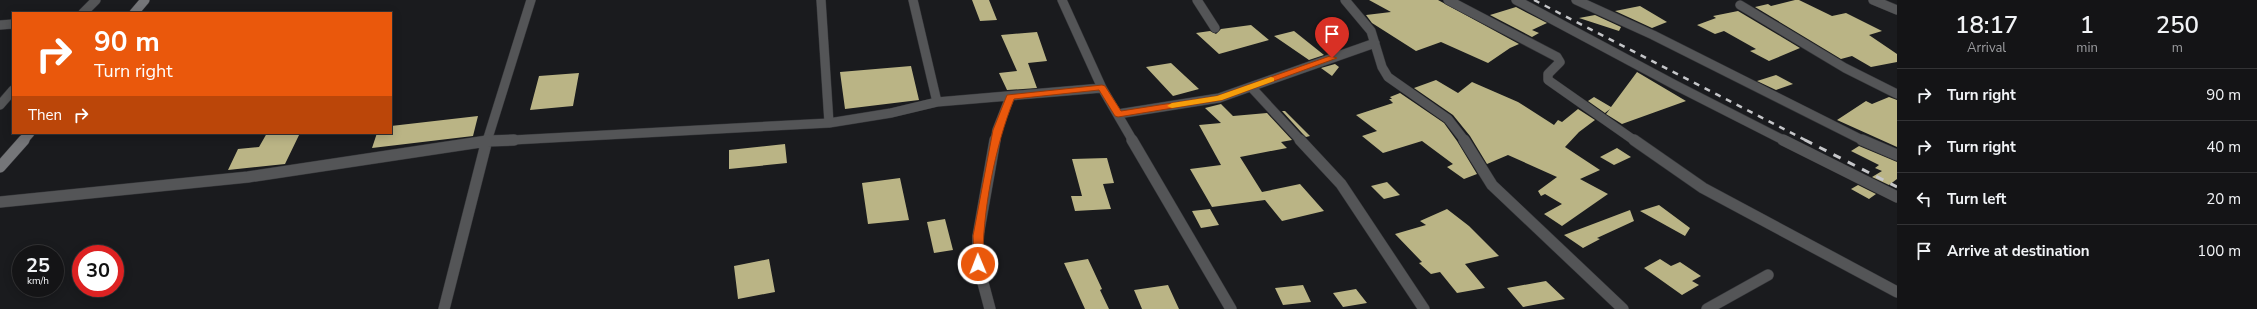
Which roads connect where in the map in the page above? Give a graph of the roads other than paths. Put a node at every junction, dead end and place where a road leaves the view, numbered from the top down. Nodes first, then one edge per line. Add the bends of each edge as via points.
1 (96, 0) edge
2 (145, 0) edge
3 (531, 0) edge
4 (821, 0) edge
5 (913, 0) edge
6 (1062, 0) edge
7 (1197, 0) edge
8 (1345, 0) edge
9 (1448, 0) edge
10 (1516, 0) edge
11 (1576, 0) edge
12 (1873, 0) edge
13 (1740, 5) dead end
14 (1897, 10) edge
15 (84, 12) edge
16 (135, 12) edge
17 (12, 24) edge
18 (0, 25) edge
19 (1215, 28) dead end
20 (1375, 43) junction
21 (1251, 87) junction
22 (1102, 88) junction
23 (12, 91) edge
24 (1897, 94) edge
25 (1010, 97) junction
26 (937, 102) junction
27 (0, 105) edge
28 (1118, 114) junction
29 (829, 123) junction
30 (29, 134) edge
31 (488, 141) junction
32 (1897, 155) edge
33 (0, 167) edge
34 (1897, 197) edge
35 (0, 202) edge
36 (1768, 275) dead end
37 (1897, 292) edge
38 (444, 309) edge
39 (990, 309) edge
40 (1231, 309) edge
41 (1424, 309) edge
42 (1623, 309) edge
43 (1707, 309) edge

1 - 15 street
2 - 16 street
3 - 31 street
4 - 29 street
5 - 26 street
6 - 22 street
7 - 19 street
8 - 20 street via 1371,31
9 - 37 street via 1557,57 1560,62 1548,74 1548,80 1703,188
10 - 34 street via 1675,85
11 - 32 street
12 - 14 street
13 - 24 street via 1846,68
17 - 18 street
20 - 21 street
20 - 42 street via 1382,67 1388,77 1448,119 1492,185
21 - 28 street via 1219,98
21 - 41 street via 1341,184
22 - 25 street
22 - 28 street
23 - 27 street
25 - 26 street
25 - 39 street via 997,130 978,236 978,264
26 - 29 street via 891,113
28 - 40 street
29 - 31 street
30 - 33 street
31 - 35 street via 248,177
31 - 38 street
36 - 43 street

